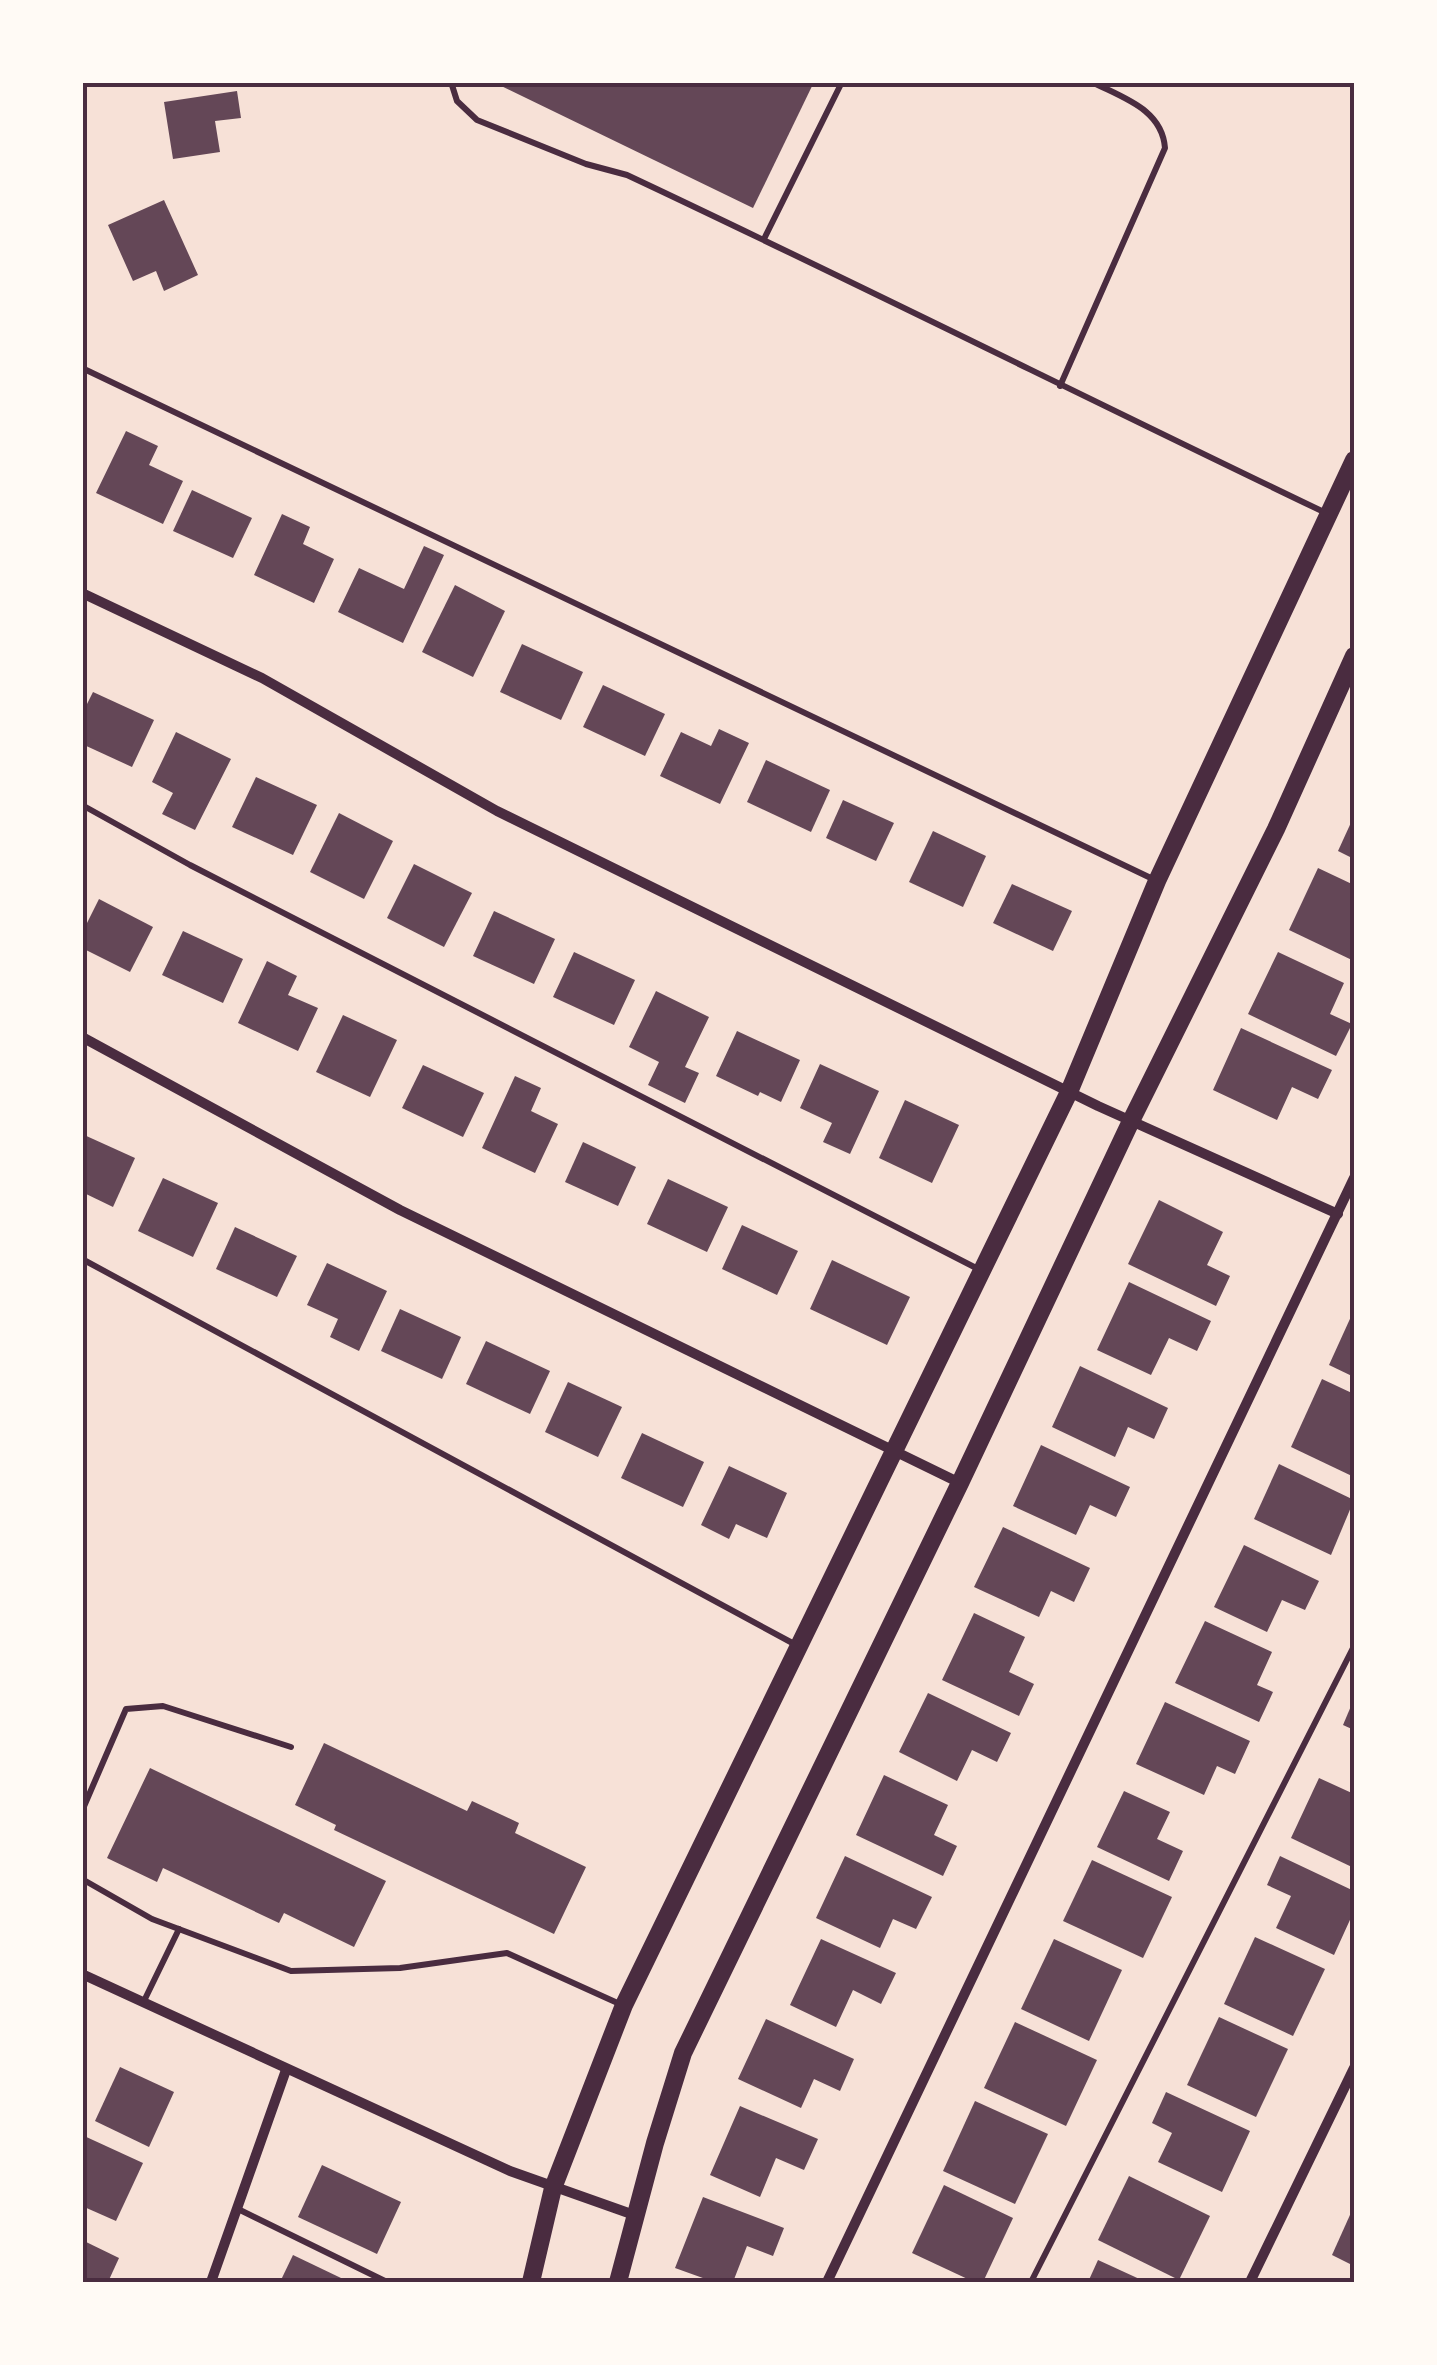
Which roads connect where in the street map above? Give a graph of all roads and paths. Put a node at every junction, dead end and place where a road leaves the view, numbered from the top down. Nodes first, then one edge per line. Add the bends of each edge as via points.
1 (451, 82) edge
2 (842, 82) edge
3 (1092, 82) edge
4 (764, 239) junction
5 (82, 368) edge
6 (1060, 386) junction
7 (1354, 460) edge
8 (1328, 514) junction
9 (82, 593) edge
10 (1354, 656) edge
11 (82, 805) edge
12 (1157, 881) junction
13 (82, 1037) edge
14 (1069, 1092) junction
15 (1132, 1121) junction
16 (1354, 1178) edge
17 (1338, 1214) junction
18 (82, 1259) edge
19 (981, 1270) junction
20 (892, 1450) junction
21 (960, 1484) junction
22 (798, 1646) junction
23 (1354, 1646) edge
24 (291, 1747) dead end
25 (82, 1810) edge
26 (82, 1879) edge
27 (179, 1929) junction
28 (82, 1974) edge
29 (143, 2003) junction
30 (624, 2006) junction
31 (1354, 2068) edge
32 (286, 2070) junction
33 (552, 2188) junction
34 (237, 2208) junction
35 (637, 2216) junction
36 (211, 2282) edge
37 (387, 2282) edge
38 (531, 2282) edge
39 (618, 2282) edge
40 (827, 2282) edge
41 (1031, 2282) edge
42 (1250, 2282) edge

1 - 4 lane via 457,101 476,120 627,174
2 - 4 lane
3 - 6 lane via 1151,115 1163,128 1164,148
4 - 6 lane
5 - 12 lane
6 - 8 lane
7 - 8 street
8 - 12 street
9 - 14 street via 262,678 496,811
10 - 15 street
11 - 19 lane
12 - 14 street
13 - 20 street via 400,1210
14 - 15 street
14 - 19 street
15 - 17 street
15 - 21 street
16 - 17 street
17 - 40 street
18 - 22 lane
19 - 20 street
20 - 21 street
20 - 22 street
21 - 35 street via 683,2053
22 - 30 street
23 - 41 lane
24 - 25 lane via 163,1706 126,1709
26 - 27 lane
27 - 29 lane
27 - 30 lane via 291,1971 400,1968 507,1953
28 - 29 street
29 - 32 street
30 - 33 street
31 - 42 street
32 - 33 street
32 - 34 street
33 - 35 street
33 - 38 street
34 - 36 street
34 - 37 lane
35 - 39 street

